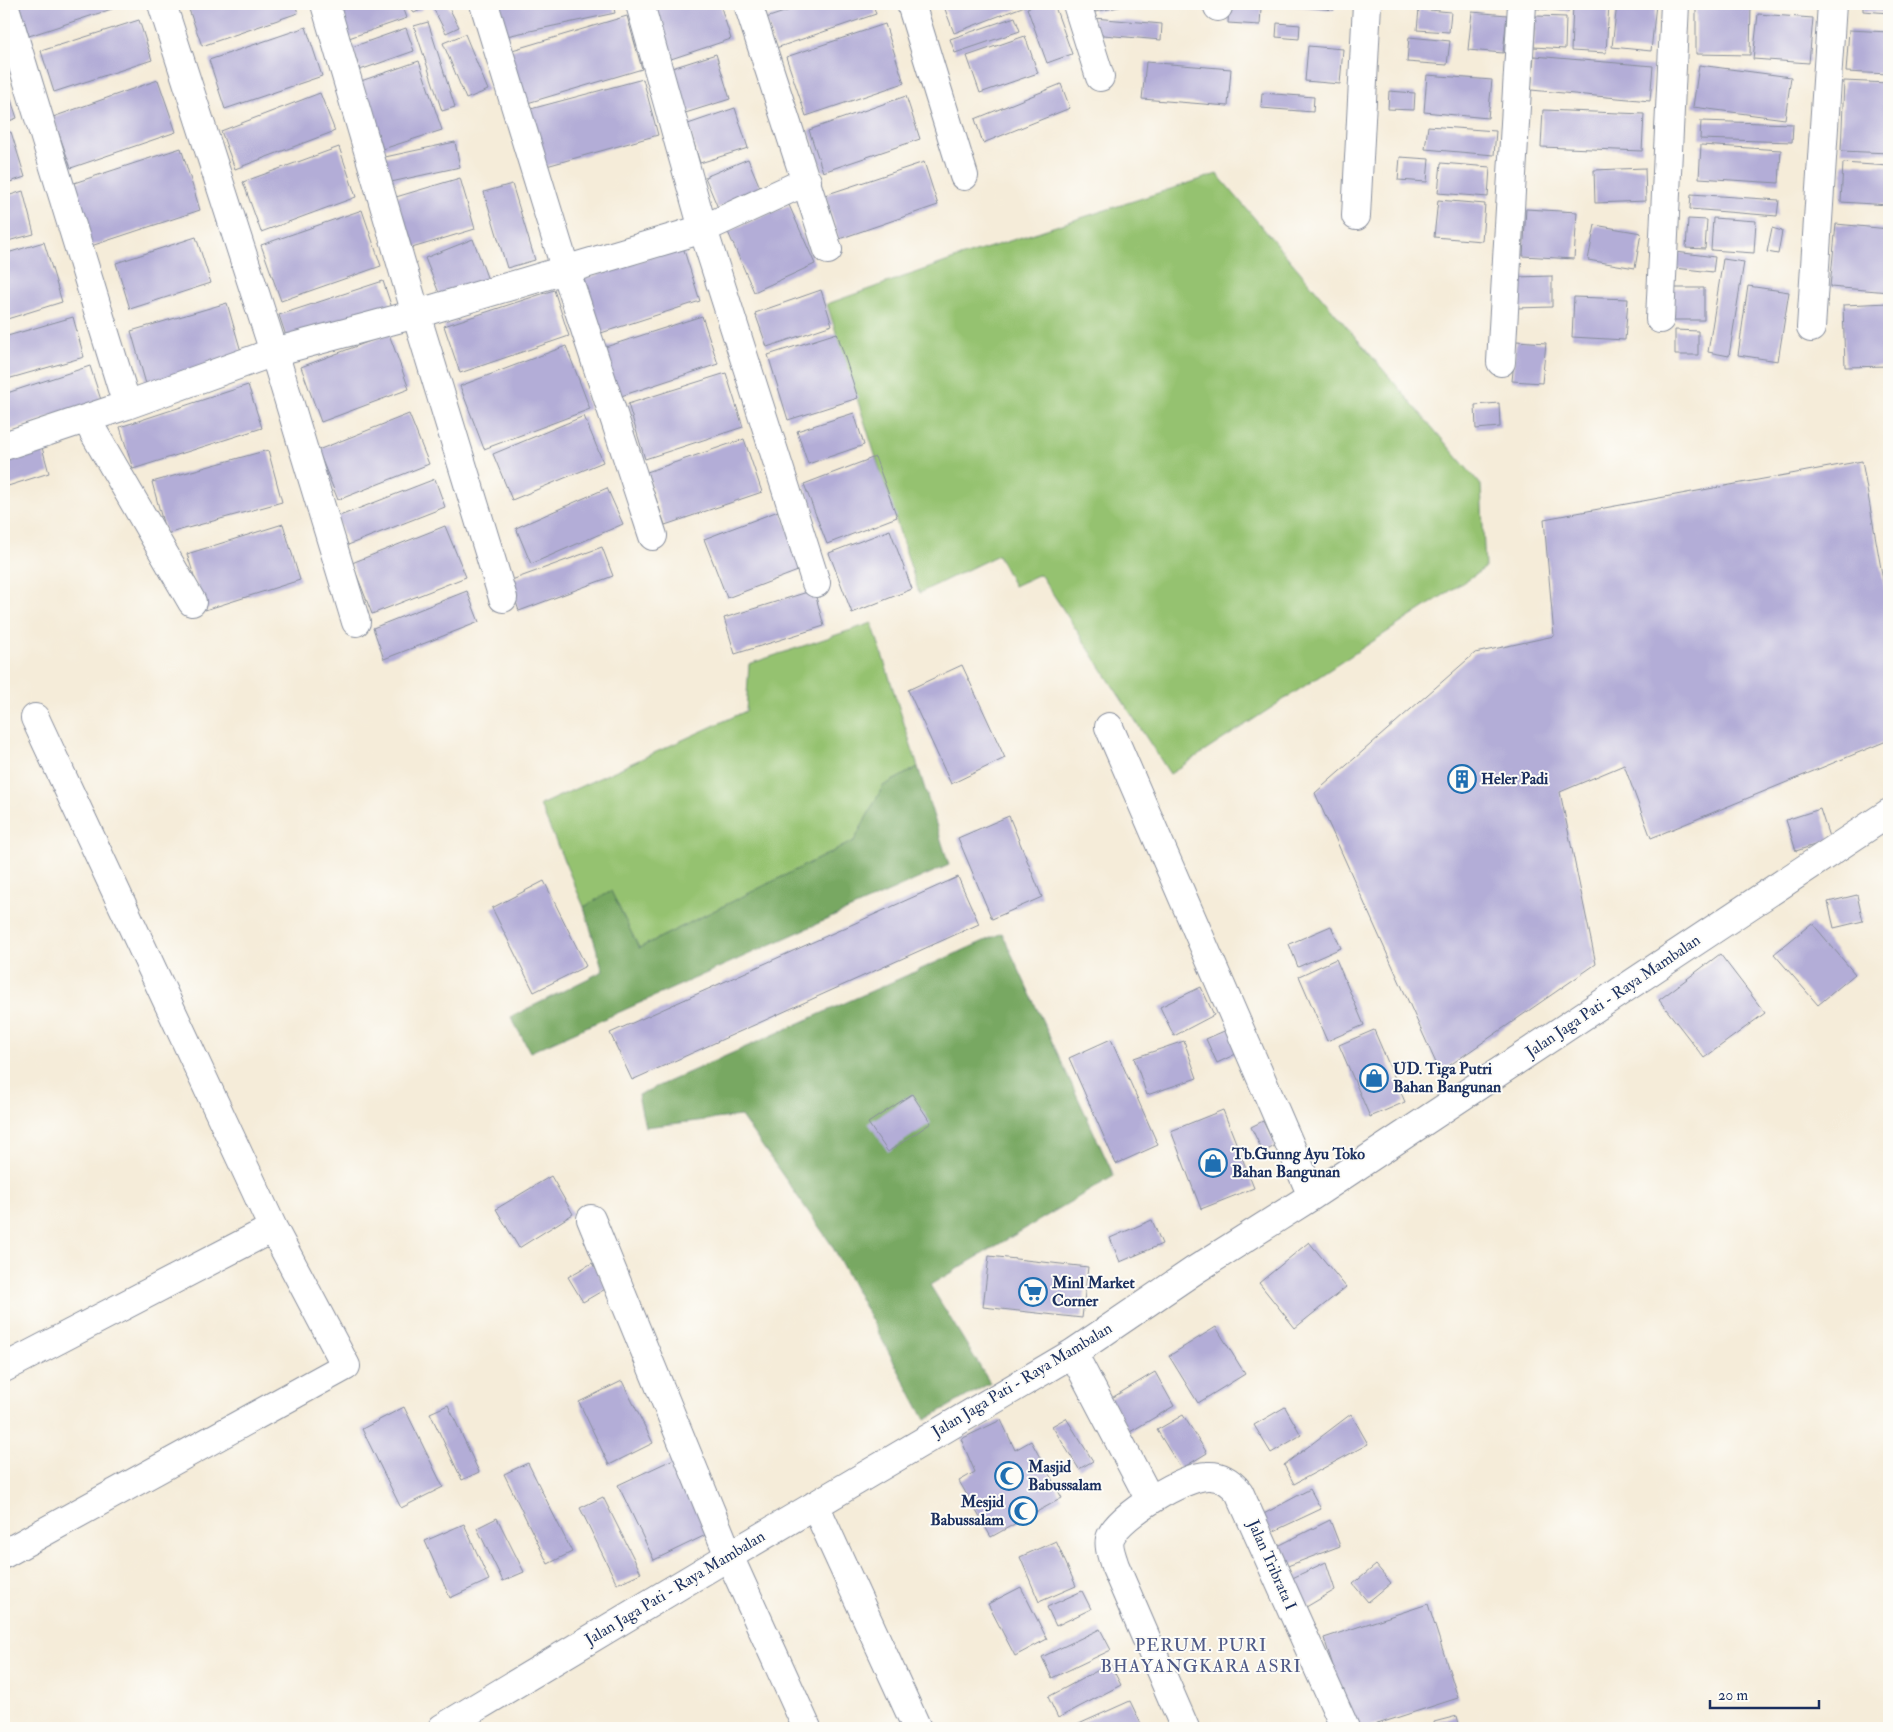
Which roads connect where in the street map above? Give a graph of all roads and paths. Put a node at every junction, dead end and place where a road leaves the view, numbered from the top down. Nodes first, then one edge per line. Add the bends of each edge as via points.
1 (4, 4) edge
2 (162, 4) edge
3 (325, 4) edge
4 (484, 4) edge
5 (640, 4) edge
6 (748, 4) edge
7 (910, 4) edge
8 (1078, 4) edge
9 (1366, 4) edge
10 (1522, 4) edge
11 (1675, 4) edge
12 (1832, 4) edge
13 (1100, 77) dead end
14 (964, 176) dead end
15 (807, 181) junction
16 (1356, 216) dead end
17 (703, 229) junction
18 (828, 250) dead end
19 (566, 271) junction
20 (416, 314) junction
21 (1660, 318) dead end
22 (1811, 328) dead end
23 (274, 352) junction
24 (1501, 362) dead end
25 (127, 405) junction
26 (86, 419) junction
27 (4, 446) edge
28 (653, 536) dead end
29 (816, 583) dead end
30 (503, 598) dead end
31 (192, 602) dead end
32 (356, 622) dead end
33 (35, 718) dead end
34 (1109, 727) dead end
35 (1889, 814) edge
36 (1312, 1196) junction
37 (591, 1219) dead end
38 (273, 1228) junction
39 (1073, 1353) junction
40 (4, 1368) edge
41 (1150, 1500) junction
42 (815, 1505) junction
43 (4, 1554) edge
44 (729, 1556) junction
45 (442, 1728) edge
46 (807, 1728) edge
47 (917, 1728) edge
48 (1185, 1728) edge
49 (1345, 1728) edge

1 - 25 street
2 - 23 street
3 - 20 street
4 - 19 street
5 - 17 street
6 - 15 street
7 - 14 street
8 - 13 street
9 - 16 street
10 - 24 street
11 - 21 street
12 - 22 street
15 - 17 street
15 - 18 street
17 - 19 street
17 - 29 street
19 - 20 street
19 - 28 street
20 - 23 street
20 - 30 street
23 - 25 street
23 - 32 street
25 - 26 street
26 - 27 street
26 - 31 street
33 - 38 street
34 - 36 street
35 - 36 street, Jalan Jaga Pati - Raya Mambalan
36 - 39 street, Jalan Jaga Pati - Raya Mambalan
37 - 44 street
38 - 40 street
38 - 43 street via 346,1366
39 - 41 street
39 - 42 street, Jalan Jaga Pati - Raya Mambalan
41 - 48 street, Jalan Tribrata I via 1114,1532 1110,1549 1114,1566
41 - 49 street, Jalan Tribrata I via 1195,1478 1207,1476 1225,1480 1239,1492
42 - 44 street, Jalan Jaga Pati - Raya Mambalan
42 - 47 street
44 - 45 street, Jalan Jaga Pati - Raya Mambalan
44 - 46 street

